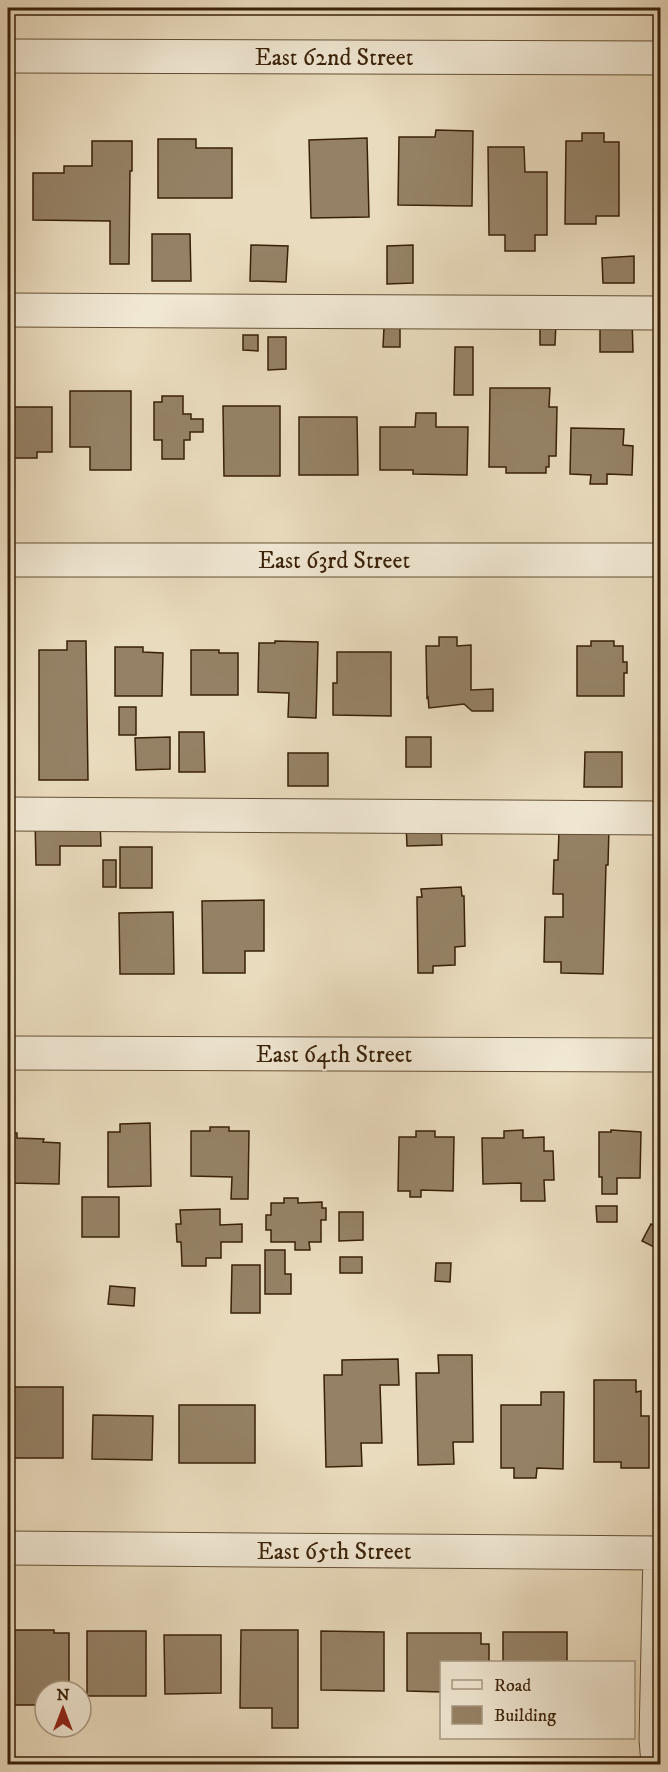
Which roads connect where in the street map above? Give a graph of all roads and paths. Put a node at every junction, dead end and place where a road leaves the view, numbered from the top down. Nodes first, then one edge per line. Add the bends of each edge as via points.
1 (8, 56) edge
2 (660, 58) edge
3 (8, 309) edge
4 (660, 313) edge
5 (8, 560) edge
6 (660, 560) edge
7 (8, 814) edge
8 (660, 819) edge
9 (8, 1053) edge
10 (660, 1055) edge
11 (8, 1548) edge
12 (660, 1553) edge
13 (658, 1764) edge

1 - 2 street, East 62nd Street
3 - 4 street
5 - 6 street, East 63rd Street
7 - 8 street
9 - 10 street, East 64th Street
11 - 12 street, East 65th Street
12 - 13 street

